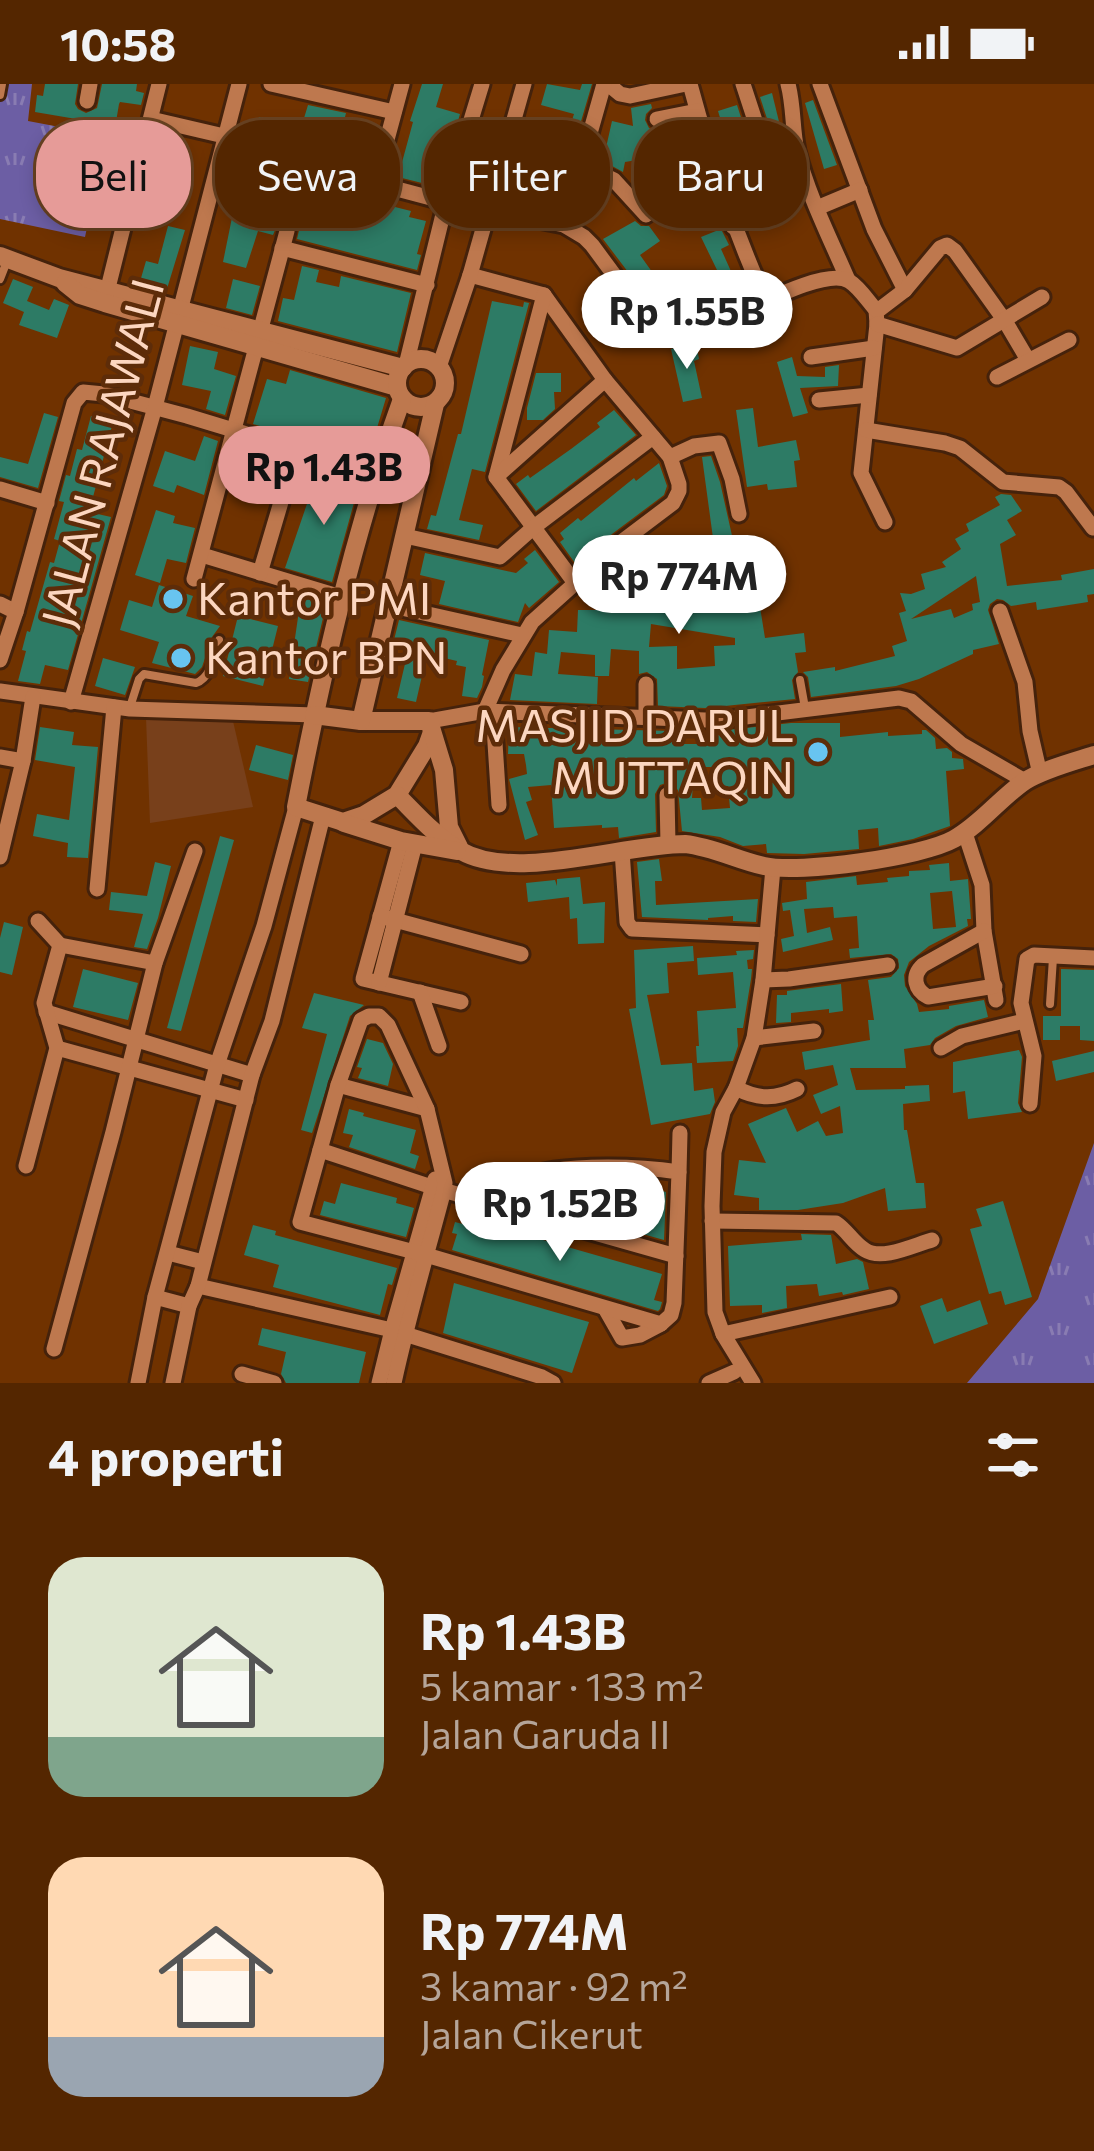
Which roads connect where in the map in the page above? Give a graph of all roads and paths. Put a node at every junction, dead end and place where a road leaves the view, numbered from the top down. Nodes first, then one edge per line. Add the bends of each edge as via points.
1 (2, 84) edge
2 (159, 84) edge
3 (239, 84) edge
4 (271, 84) edge
5 (402, 84) edge
6 (482, 84) edge
7 (524, 84) edge
8 (606, 84) edge
9 (688, 84) edge
10 (743, 84) edge
11 (788, 84) edge
12 (820, 84) edge
13 (320, 89) edge
14 (0, 95) edge
15 (697, 111) junction
16 (394, 112) junction
17 (151, 118) junction
18 (657, 119) dead end
19 (229, 120) edge
20 (392, 120) edge
21 (471, 120) edge
22 (514, 120) edge
23 (595, 120) edge
24 (699, 120) edge
25 (755, 120) edge
26 (215, 134) edge
27 (215, 170) edge
28 (610, 178) edge
29 (860, 190) junction
30 (634, 202) edge
31 (817, 208) junction
32 (440, 228) edge
33 (483, 228) edge
34 (568, 228) edge
35 (733, 228) edge
36 (4, 258) edge
37 (470, 275) junction
38 (0, 279) edge
39 (848, 280) junction
40 (427, 285) junction
41 (904, 290) junction
42 (544, 295) junction
43 (106, 297) junction
44 (1042, 297) dead end
45 (766, 302) junction
46 (737, 314) dead end
47 (177, 316) junction
48 (876, 317) junction
49 (1005, 320) junction
50 (654, 328) dead end
51 (260, 339) junction
52 (1069, 340) dead end
53 (874, 348) junction
54 (811, 357) dead end
55 (1028, 360) junction
56 (439, 368) junction
57 (997, 377) dead end
58 (402, 380) junction
59 (605, 380) junction
60 (869, 395) junction
61 (819, 400) dead end
62 (435, 404) junction
63 (155, 407) junction
64 (866, 430) junction
65 (235, 431) junction
66 (653, 436) junction
67 (297, 448) junction
68 (670, 457) junction
69 (375, 472) junction
70 (496, 477) junction
71 (0, 489) edge
72 (47, 502) junction
73 (740, 514) dead end
74 (885, 522) dead end
75 (535, 527) junction
76 (1093, 528) edge
77 (405, 536) junction
78 (202, 555) junction
79 (260, 572) junction
80 (194, 579) dead end
81 (574, 583) junction
82 (341, 597) junction
83 (0, 604) edge
84 (388, 604) junction
85 (1000, 611) dead end
86 (16, 612) junction
87 (521, 635) junction
88 (219, 640) dead end
89 (0, 660) edge
90 (800, 680) dead end
91 (646, 684) dead end
92 (0, 691) edge
93 (33, 697) junction
94 (71, 702) junction
95 (122, 708) junction
96 (805, 710) junction
97 (489, 711) junction
98 (314, 715) junction
99 (646, 716) junction
100 (361, 721) junction
101 (431, 726) junction
102 (1094, 754) edge
103 (0, 758) edge
104 (23, 761) junction
105 (1033, 778) junction
106 (397, 795) junction
107 (667, 795) dead end
108 (296, 806) junction
109 (499, 806) dead end
110 (333, 819) junction
111 (964, 833) junction
112 (408, 842) junction
113 (668, 844) junction
114 (195, 851) dead end
115 (461, 851) junction
116 (622, 851) junction
117 (1, 852) edge
118 (773, 868) junction
119 (97, 889) dead end
120 (387, 918) junction
121 (38, 921) dead end
122 (264, 926) junction
123 (984, 931) junction
124 (294, 932) junction
125 (767, 935) junction
126 (60, 945) junction
127 (521, 954) dead end
128 (1053, 957) junction
129 (1094, 958) edge
130 (155, 963) junction
131 (888, 965) dead end
132 (763, 980) junction
133 (420, 992) junction
134 (461, 1002) dead end
135 (1050, 1004) dead end
136 (46, 1012) junction
137 (1024, 1021) junction
138 (814, 1031) dead end
139 (754, 1038) junction
140 (134, 1040) junction
141 (439, 1046) dead end
142 (57, 1048) junction
143 (941, 1048) dead end
144 (217, 1065) junction
145 (128, 1067) junction
146 (252, 1075) junction
147 (338, 1085) junction
148 (736, 1088) junction
149 (797, 1089) dead end
150 (211, 1091) junction
151 (246, 1100) junction
152 (1030, 1104) dead end
153 (427, 1109) junction
154 (680, 1133) dead end
155 (320, 1150) junction
156 (26, 1166) dead end
157 (679, 1172) junction
158 (439, 1183) junction
159 (501, 1205) junction
160 (712, 1221) junction
161 (932, 1240) dead end
162 (168, 1253) junction
163 (420, 1253) junction
164 (676, 1256) junction
165 (203, 1262) junction
166 (198, 1286) junction
167 (155, 1297) junction
168 (890, 1297) dead end
169 (189, 1306) junction
170 (398, 1331) junction
171 (723, 1334) junction
172 (54, 1349) dead end
173 (734, 1372) dead end
174 (247, 1378) edge
175 (138, 1383) edge
176 (173, 1383) edge
177 (274, 1383) edge
178 (379, 1383) edge
179 (394, 1383) edge
180 (553, 1383) edge
181 (709, 1383) edge
182 (753, 1383) edge

1 - 14 lane
2 - 17 street
3 - 19 street, JALAN RAJAWALI
4 - 13 street
5 - 16 street
6 - 21 street
7 - 22 street
8 - 9 street via 629,96
8 - 23 street
9 - 15 street
10 - 25 street
11 - 31 street via 798,158
12 - 29 street
13 - 16 street
15 - 18 street
15 - 24 street
16 - 20 street
17 - 26 street
17 - 43 street
27 - 47 street, JALAN RAJAWALI
28 - 30 street
29 - 31 street
29 - 41 street
31 - 39 street
32 - 40 street
33 - 37 street
34 - 50 street via 592,245
35 - 45 street
36 - 38 lane
36 - 43 street via 59,278 80,295
37 - 42 street
37 - 56 street
39 - 45 street via 821,280
39 - 48 street
40 - 51 street via 285,240
40 - 58 street
41 - 48 street
41 - 49 street via 950,245
42 - 59 street
42 - 70 street
43 - 47 street
44 - 49 street
45 - 46 street
47 - 51 street
47 - 63 street, JALAN RAJAWALI
48 - 49 street via 957,348
48 - 53 street
49 - 55 street
51 - 58 street
51 - 65 street
52 - 55 street
53 - 54 street
53 - 60 street
55 - 57 street
56 - 58 street via 417,360
56 - 62 street via 445,380
58 - 62 street via 410,405
58 - 69 street
59 - 66 street
59 - 70 street
60 - 61 street
60 - 64 street
62 - 77 street
63 - 65 street
63 - 72 street via 78,396
63 - 94 street, JALAN RAJAWALI
64 - 74 street via 861,472
64 - 76 street via 945,443 1003,482 1059,487
65 - 67 street
65 - 78 street
66 - 68 street
66 - 75 street
67 - 69 street
67 - 79 street
68 - 73 street via 719,443
68 - 81 street via 677,497
69 - 82 street
70 - 75 street
71 - 72 street
72 - 86 street
75 - 77 street via 496,557
75 - 81 street
77 - 84 street
78 - 79 street
78 - 80 street
79 - 82 street
81 - 87 street
82 - 98 street
83 - 86 street
84 - 87 street
84 - 100 street
85 - 105 street via 1024,682
86 - 89 street
87 - 97 street
88 - 95 lane via 202,680 144,674
90 - 96 lane
91 - 99 street
92 - 93 street
93 - 94 street
93 - 104 street
94 - 95 street
95 - 98 street
95 - 119 street
96 - 99 street
96 - 105 street via 905,699 962,744
97 - 99 street
97 - 101 street
97 - 109 street
98 - 100 street
98 - 108 street
100 - 101 street
101 - 106 street
101 - 115 street via 449,827
102 - 105 street
103 - 104 street
104 - 117 street
105 - 111 street
106 - 110 street via 364,815
106 - 115 street
107 - 113 street
108 - 110 street
108 - 122 street
110 - 112 street
110 - 124 street
111 - 118 street via 908,855
111 - 123 street via 982,885
112 - 115 street
112 - 120 street
113 - 116 street
113 - 118 street
114 - 130 street
115 - 116 street via 512,863
116 - 125 street via 632,929
118 - 125 street
120 - 127 street
120 - 133 street via 379,983
121 - 126 street
122 - 124 street
122 - 144 street
123 - 123 street via 996,993 921,993 915,978 922,965
124 - 146 street
125 - 132 street
126 - 130 street
126 - 136 street
128 - 129 street
128 - 135 lane
128 - 137 street via 1027,959
130 - 140 street
131 - 132 street
132 - 139 street
133 - 134 street
133 - 141 street
136 - 140 street
136 - 142 street
137 - 143 street
137 - 152 street via 1034,1056
138 - 139 street
139 - 148 street
140 - 144 street
140 - 145 street
142 - 145 street
142 - 156 street
144 - 146 street
144 - 150 street
145 - 150 street
145 - 172 street
146 - 151 street
147 - 153 street
147 - 153 street via 359,1023 379,1016
147 - 155 street
148 - 149 street via 764,1098
148 - 160 street via 714,1152
150 - 151 street
150 - 162 street
151 - 165 street
153 - 158 street
154 - 157 street
155 - 158 street
155 - 163 street via 295,1220
157 - 159 street via 535,1173 509,1185
157 - 164 street
158 - 159 street
158 - 163 street
159 - 164 street
160 - 161 street via 836,1223 878,1255
160 - 171 street
162 - 165 street
162 - 167 street
163 - 164 street via 606,1310 626,1339 670,1315
163 - 170 street
165 - 166 street
166 - 169 street
166 - 170 street
167 - 169 street
167 - 175 street
168 - 171 street
169 - 176 street
170 - 178 street
170 - 179 street
170 - 180 street
171 - 182 street
173 - 181 street
174 - 177 street

